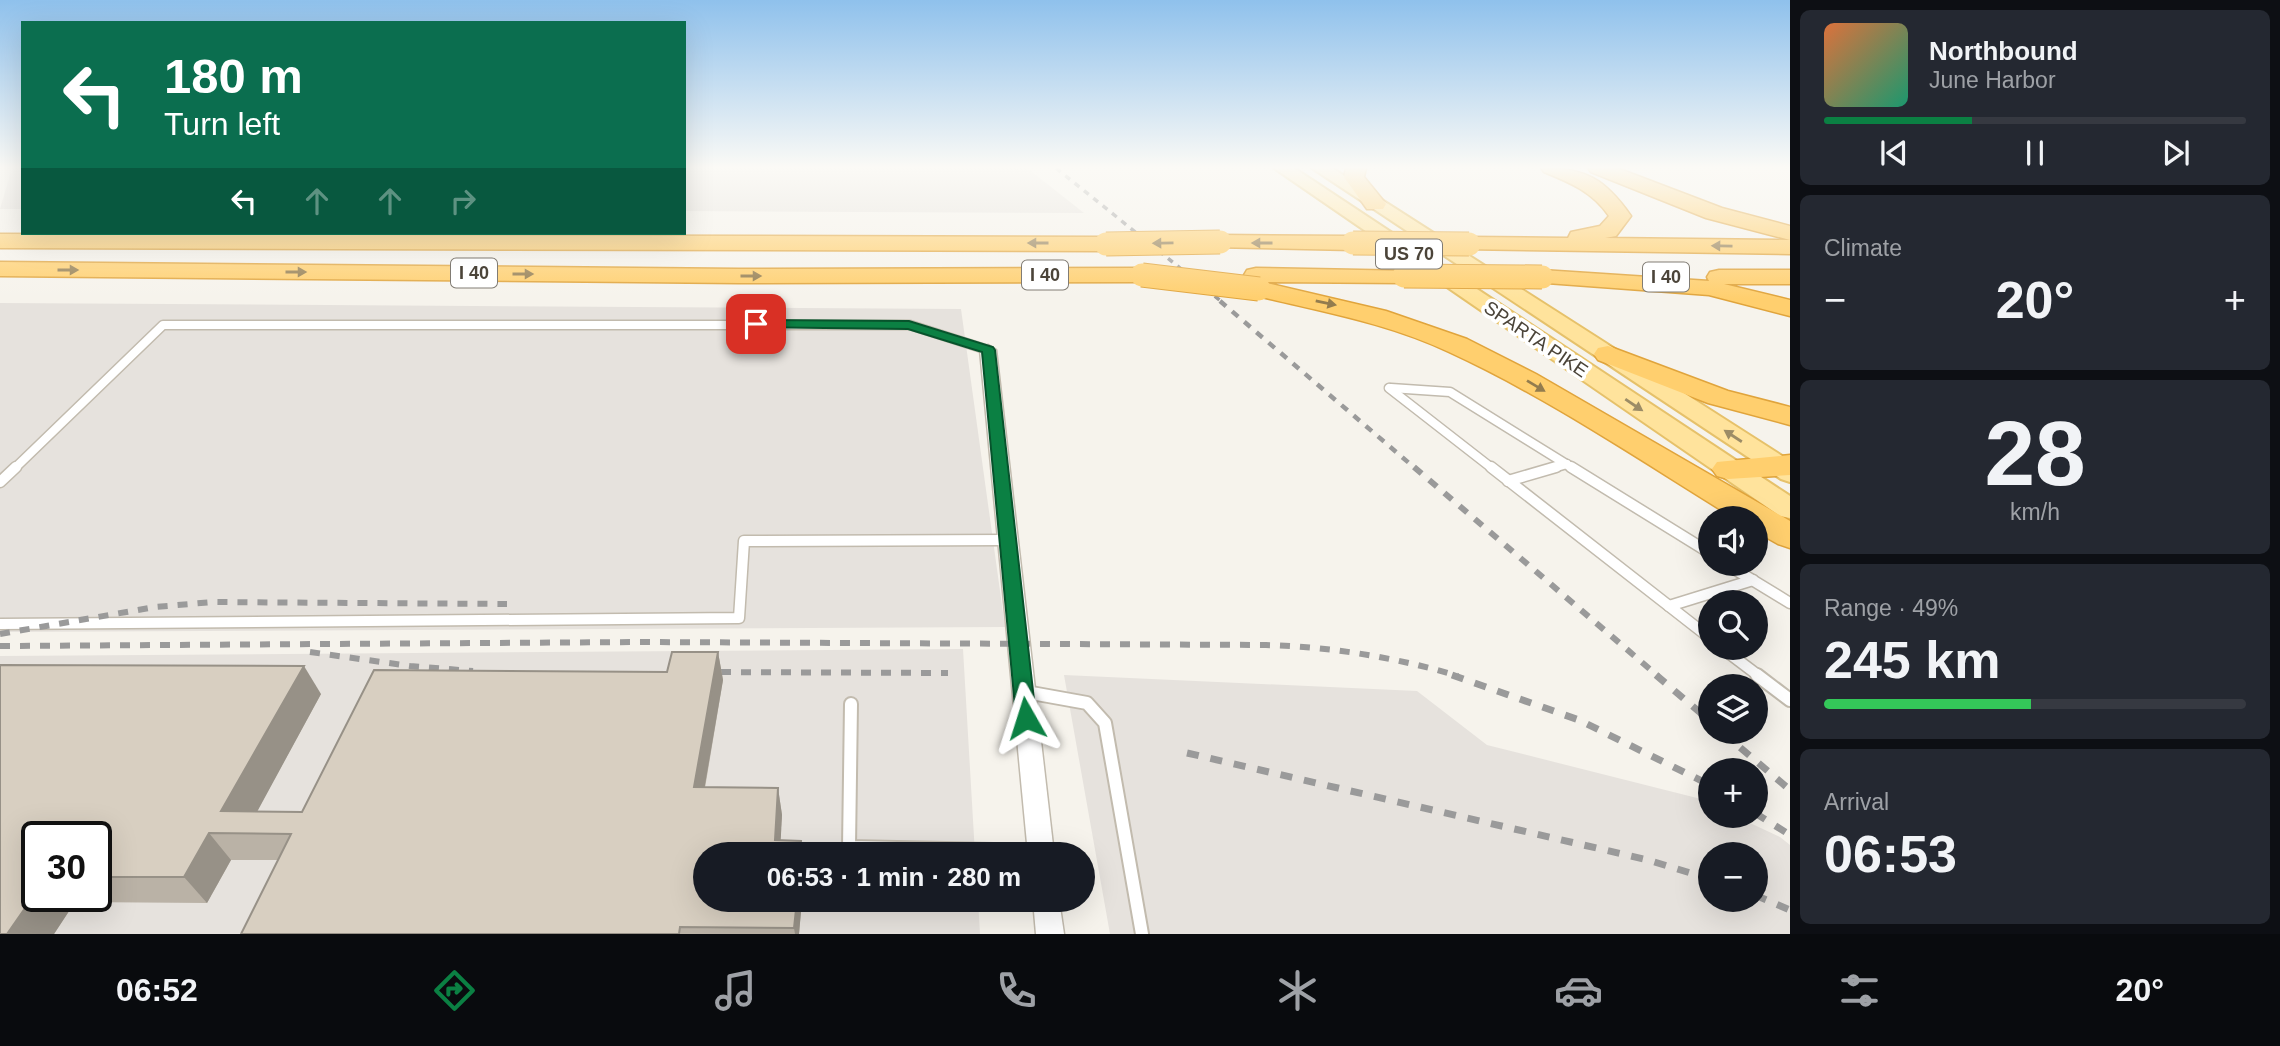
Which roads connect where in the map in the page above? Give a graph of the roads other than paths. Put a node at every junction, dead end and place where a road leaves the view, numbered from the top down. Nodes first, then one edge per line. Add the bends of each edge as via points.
1 (1347, 212) edge
2 (1387, 212) edge
3 (1617, 212) edge
4 (1710, 212) edge
5 (1790, 233) edge
6 (0, 242) edge
7 (1469, 244) junction
8 (1790, 247) edge
9 (0, 270) edge
10 (1542, 277) junction
11 (1790, 277) edge
12 (1252, 282) junction
13 (1790, 308) edge
14 (988, 350) joint
15 (1608, 354) junction
16 (1790, 416) edge
17 (1567, 464) junction
18 (1787, 468) edge
19 (1728, 469) junction
20 (1508, 481) junction
21 (0, 482) edge
22 (1790, 509) edge
23 (1790, 536) edge
24 (1007, 540) junction
25 (1698, 546) edge
26 (1746, 576) edge
27 (1753, 580) junction
28 (1790, 603) edge
29 (1669, 606) junction
30 (0, 624) edge
31 (1698, 629) edge
32 (1737, 660) edge
33 (1023, 691) junction
34 (1790, 701) edge
35 (851, 704) dead end
36 (849, 842) edge
37 (1040, 842) edge
38 (1047, 912) edge
39 (1050, 934) edge
40 (1142, 934) edge

1 -> 19 main road, SPARTA PIKE / US 70
2 - 15 main road, SPARTA PIKE / US 70
3 - 7 highway via 1617,223 1608,232
4 - 5 highway
7 -> 6 highway, I 40, bridge
8 -> 7 highway, I 40
9 -> 12 highway, I 40, bridge via 1142,275
10 - 11 highway, I 40
10 - 12 highway, I 40, bridge
10 - 13 highway via 1709,288
12 -> 23 highway via 1377,316 1457,345 1526,380
14 - 21 lane via 909,325 163,325
14 - 24 street
15 - 16 highway via 1718,397
18 -> 15 main road, SPARTA PIKE / US 70
17 - 20 lane
17 - 20 lane via 1450,392 1389,388
17 - 25 lane
18 - 19 highway
19 - 22 main road, SPARTA PIKE / US 70
20 - 29 lane
24 - 30 lane via 744,541 739,618
24 - 33 street
26 - 27 lane
27 - 28 lane
27 - 29 lane
29 - 31 lane
32 - 34 lane
33 - 37 street
33 - 40 lane via 1087,703 1105,723
35 - 36 lane
38 - 39 street

